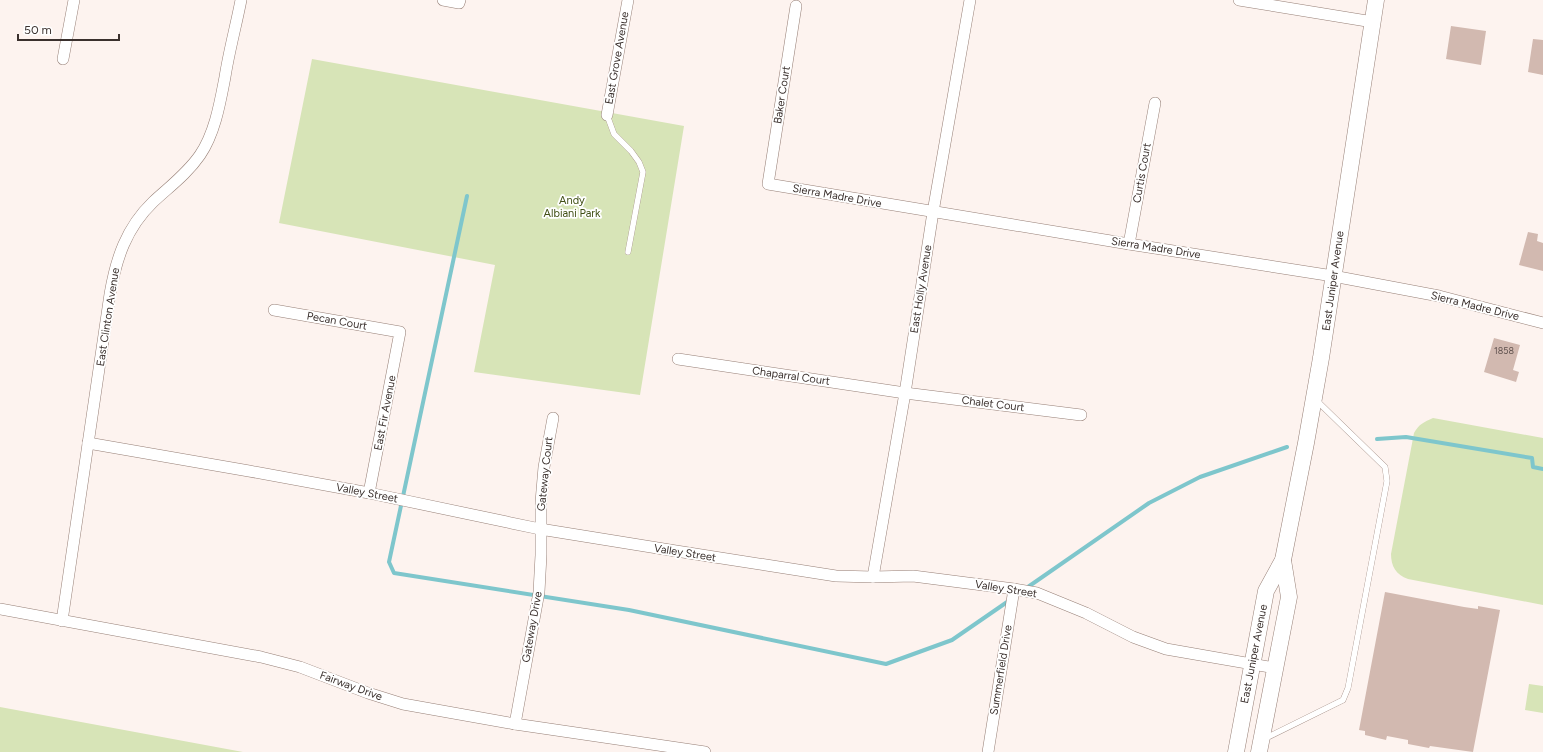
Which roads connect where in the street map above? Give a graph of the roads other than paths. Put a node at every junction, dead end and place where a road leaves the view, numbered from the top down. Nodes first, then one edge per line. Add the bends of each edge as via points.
1 (74, 0) edge
2 (241, 0) edge
3 (443, 0) edge
4 (628, 0) edge
5 (970, 0) edge
6 (1239, 0) edge
7 (1376, 0) edge
8 (459, 1) edge
9 (796, 6) dead end
10 (1372, 22) junction
11 (63, 59) dead end
12 (1155, 103) dead end
13 (607, 115) joint
14 (768, 184) joint
15 (933, 212) junction
16 (1130, 244) junction
17 (628, 252) dead end
18 (1333, 276) junction
19 (274, 310) dead end
20 (1543, 323) edge
21 (400, 332) joint
22 (678, 359) dead end
23 (905, 393) junction
24 (1314, 398) junction
25 (1081, 415) dead end
26 (553, 418) dead end
27 (88, 443) junction
28 (369, 493) junction
29 (540, 529) junction
30 (1283, 560) junction
31 (873, 577) junction
32 (1014, 589) junction
33 (0, 609) edge
34 (62, 621) junction
35 (1252, 664) junction
36 (1275, 668) junction
37 (514, 724) junction
38 (1260, 746) edge
39 (705, 752) edge
40 (988, 752) edge
41 (1236, 752) edge

1 - 11 street
2 - 27 street, East Clinton Avenue via 222,97 208,140 190,168 152,203 128,232 118,260 110,294
3 - 8 street
4 - 13 street, East Grove Avenue
5 - 15 street, East Holly Avenue
6 - 10 street
7 - 10 street, East Juniper Avenue
9 - 14 street, Baker Court
10 - 18 street, East Juniper Avenue
12 - 16 street, Curtis Court
13 - 17 lane via 614,134 640,162 643,172
14 - 15 street, Sierra Madre Drive
15 - 16 street, Sierra Madre Drive
15 - 23 street, East Holly Avenue
16 - 18 street, Sierra Madre Drive
18 - 20 street, Sierra Madre Drive via 1439,296
18 - 24 street, East Juniper Avenue
19 - 21 street, Pecan Court
21 - 28 street, East Fir Avenue
22 - 23 street, Chaparral Court
23 - 25 street, Chalet Court
23 - 31 street, East Holly Avenue
24 - 30 street, East Juniper Avenue
24 - 38 lane via 1385,467 1387,481 1348,688 1343,700
26 - 29 street, Gateway Court via 544,467
27 - 28 street, Valley Street
27 - 34 street, East Clinton Avenue
28 - 29 street, Valley Street
29 - 31 street, Valley Street via 828,575
29 - 37 street, Gateway Drive via 542,555 539,592
30 - 35 street, East Juniper Avenue via 1266,591
30 - 36 street, East Juniper Avenue via 1289,597
31 - 32 street, Valley Street via 913,576
32 - 35 street, Valley Street via 1037,593 1058,601 1133,637 1166,649
32 - 40 street, Summerfield Drive
33 - 34 street, Fairway Drive
34 - 37 street, Fairway Drive via 260,657 300,667 403,704
35 - 36 street, Valley Street
35 - 41 street, East Juniper Avenue
36 - 38 street, East Juniper Avenue
37 - 39 street, Fairway Drive

